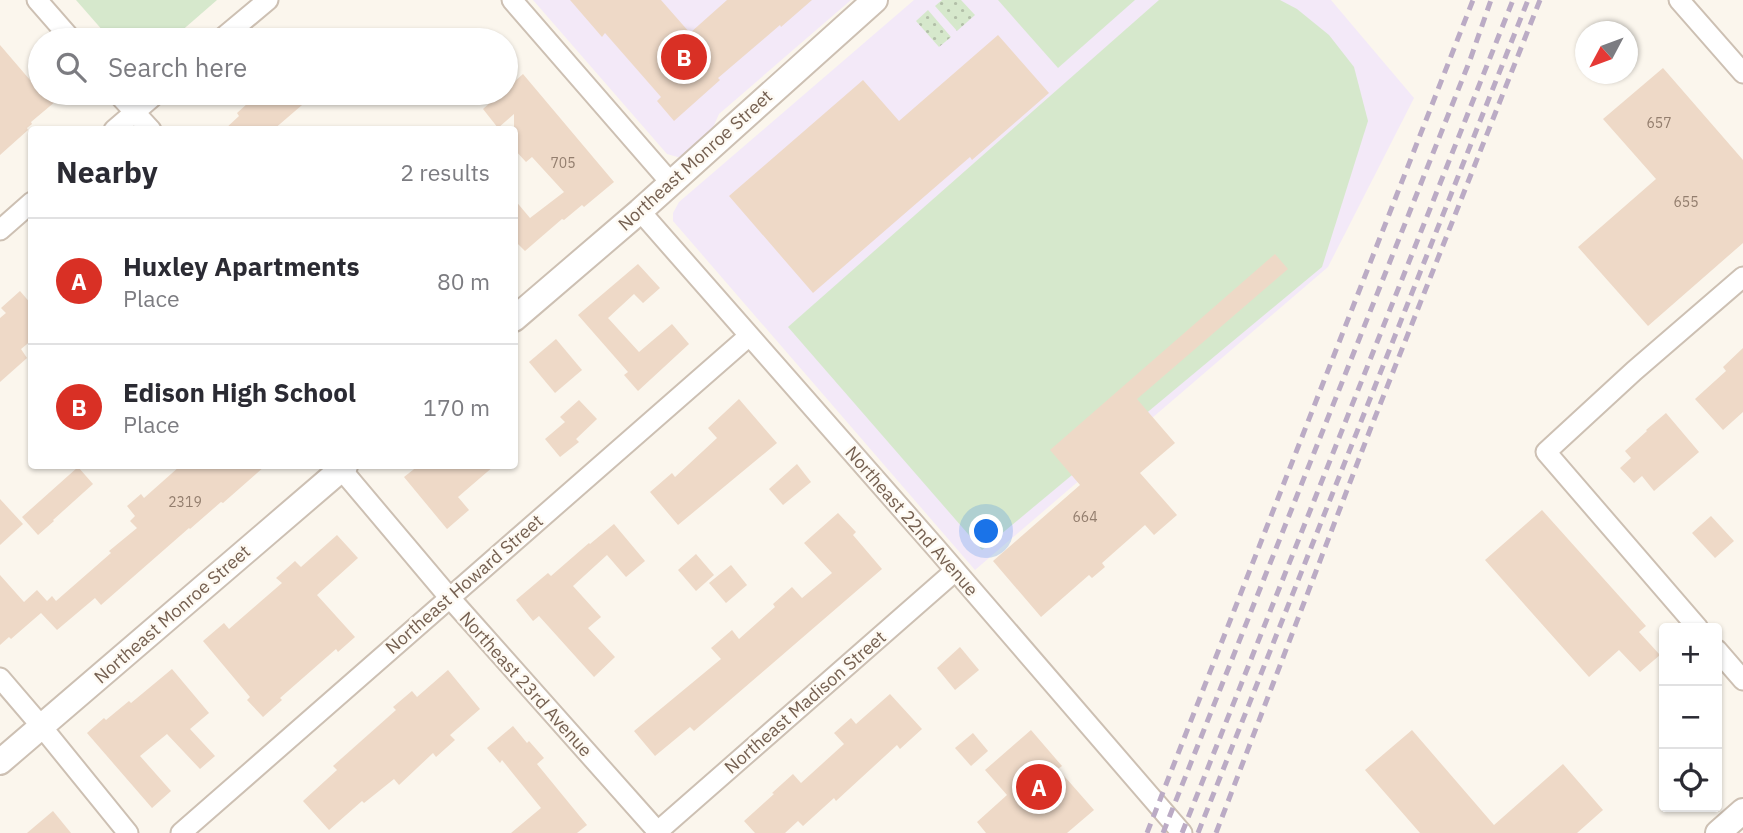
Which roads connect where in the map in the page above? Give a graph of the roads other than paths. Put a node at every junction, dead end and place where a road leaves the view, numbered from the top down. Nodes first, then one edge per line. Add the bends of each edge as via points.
1 (37, 0) edge
2 (268, 0) edge
3 (512, 0) edge
4 (875, 0) edge
5 (1679, 0) edge
6 (62, 28) edge
7 (234, 28) edge
8 (1743, 74) edge
9 (128, 105) edge
10 (142, 105) edge
11 (134, 112) junction
12 (118, 126) edge
13 (147, 126) edge
14 (671, 183) junction
15 (28, 206) edge
16 (640, 211) junction
17 (0, 230) edge
18 (1743, 277) edge
19 (518, 316) edge
20 (749, 336) junction
21 (341, 469) edge
22 (345, 469) edge
23 (955, 571) junction
24 (449, 597) junction
25 (1694, 623) edge
26 (1722, 656) edge
27 (0, 678) edge
28 (1743, 680) edge
29 (42, 726) junction
30 (0, 762) edge
31 (1743, 811) edge
32 (128, 833) edge
33 (181, 833) edge
34 (657, 833) edge
35 (1182, 833) edge
36 (1718, 833) edge

1 - 6 street
2 - 7 street
3 - 14 street
4 - 14 street, Northeast Monroe Street
5 - 8 street
9 - 11 street
10 - 11 street
11 - 12 street
11 - 13 street
14 - 16 street, Northeast Monroe Street
15 - 17 street
16 - 19 street, Northeast Monroe Street
16 - 20 street, Northeast 22nd Avenue
18 - 25 street via 1546,452
20 - 23 street, Northeast 22nd Avenue
20 - 24 street, Northeast Howard Street
21 - 29 street, Northeast Monroe Street
22 - 24 street, Northeast 23rd Avenue
23 - 34 street, Northeast Madison Street
23 - 35 street, Northeast 22nd Avenue
24 - 33 street, Northeast Howard Street
24 - 34 street, Northeast 23rd Avenue
26 - 28 street
27 - 29 street
29 - 30 street, Northeast Monroe Street
29 - 32 street
31 - 36 street

